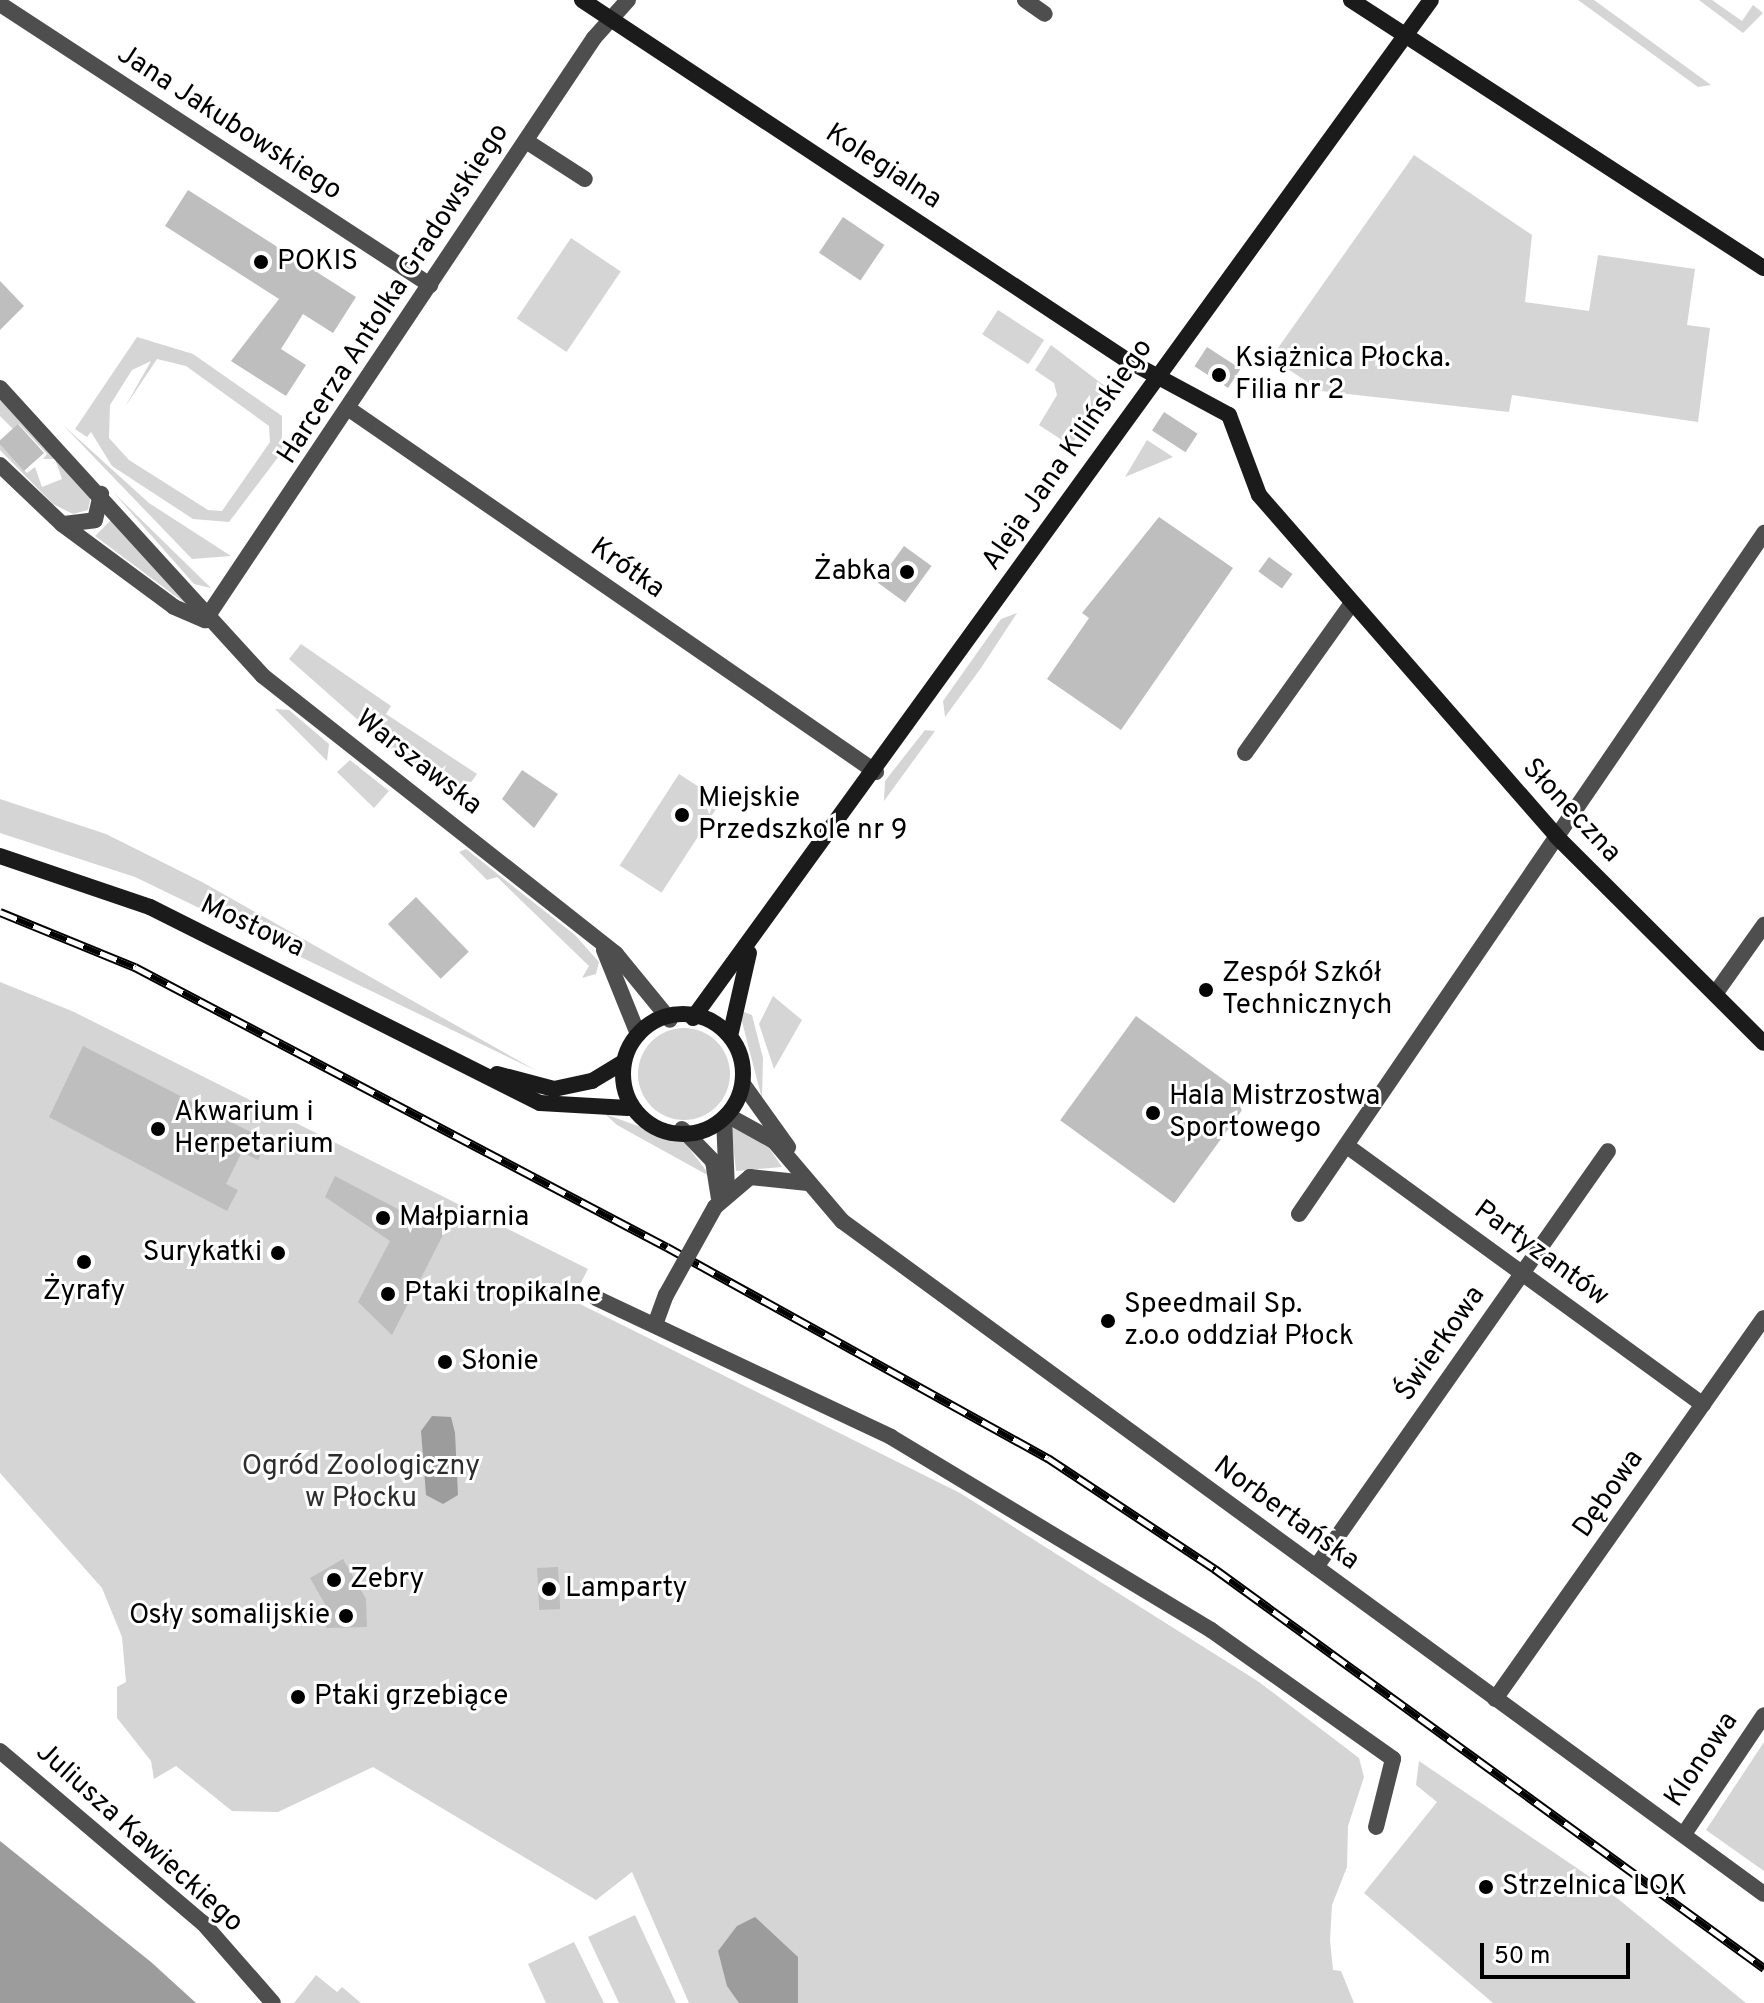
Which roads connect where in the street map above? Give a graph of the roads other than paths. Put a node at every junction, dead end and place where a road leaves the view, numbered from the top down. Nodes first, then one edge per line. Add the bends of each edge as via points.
1 (582, 0) edge
2 (628, 0) edge
3 (1025, 0) edge
4 (1351, 0) edge
5 (1431, 0) edge
6 (0, 4) edge
7 (1045, 14) dead end
8 (611, 19) junction
9 (1406, 35) junction
10 (526, 141) junction
11 (585, 179) dead end
12 (1764, 268) edge
13 (430, 285) junction
14 (1156, 376) junction
15 (0, 388) edge
16 (349, 409) junction
17 (1229, 415) joint
18 (0, 465) edge
19 (101, 494) junction
20 (62, 524) junction
21 (1764, 533) edge
22 (1352, 603) junction
23 (205, 620) junction
24 (1245, 753) dead end
25 (876, 772) junction
26 (1556, 836) junction
27 (0, 856) edge
28 (1764, 925) edge
29 (752, 944) junction
30 (601, 945) junction
31 (1715, 994) junction
32 (693, 1018) junction
33 (670, 1020) junction
34 (731, 1032) junction
35 (638, 1034) junction
36 (1764, 1043) edge
37 (622, 1063) junction
38 (472, 1066) junction
39 (745, 1087) junction
40 (628, 1108) junction
41 (726, 1116) junction
42 (682, 1129) junction
43 (1347, 1146) junction
44 (1608, 1151) dead end
45 (793, 1160) junction
46 (808, 1183) junction
47 (721, 1198) junction
48 (1299, 1214) dead end
49 (1522, 1273) junction
50 (596, 1298) dead end
51 (1764, 1318) edge
52 (656, 1322) junction
53 (1703, 1405) junction
54 (1316, 1567) junction
55 (1495, 1699) junction
56 (1764, 1715) edge
57 (0, 1751) edge
58 (1376, 1827) dead end
59 (1684, 1834) junction
60 (1764, 1894) edge
61 (273, 2003) edge

1 - 8 main road, Kolegialna
2 - 8 street, Harcerza Antolka Gradowskiego
3 - 7 street
4 - 9 main road
5 - 9 main road, Aleja Jana Kilińskiego
6 - 13 street, Jana Jakubowskiego
8 - 10 street, Harcerza Antolka Gradowskiego
8 - 14 main road, Kolegialna
9 - 12 main road
9 - 14 main road, Aleja Jana Kilińskiego
10 - 11 street
10 - 13 street, Harcerza Antolka Gradowskiego
13 - 16 street, Harcerza Antolka Gradowskiego
14 - 17 main road, Kolegialna
14 - 25 main road, Aleja Jana Kilińskiego
15 - 19 street
16 - 23 street, Harcerza Antolka Gradowskiego
16 - 25 street, Krótka
17 - 22 main road, Słoneczna via 1259,495
18 - 20 street
19 - 20 street via 95,520
19 - 23 street
20 - 23 street via 174,607
21 - 26 street
22 - 24 street
22 - 26 main road, Słoneczna
23 - 30 street, Warszawska via 263,676
25 - 29 main road, Aleja Jana Kilińskiego
26 - 31 main road, Słoneczna
26 - 43 street
27 - 38 main road, Mostowa via 150,907
28 - 31 street
29 - 32 main road, Aleja Jana Kilińskiego
29 - 34 main road, Aleja Jana Kilińskiego via 732,1002
30 - 33 street, Warszawska
30 - 35 street, Warszawska via 631,1002
31 - 36 main road, Słoneczna
32 - 33 main road
32 - 34 main road
33 - 35 main road
34 - 39 main road via 745,1059
35 - 37 main road
37 - 38 main road, Mostowa via 592,1081 554,1089
37 - 40 main road
38 - 40 main road, Mostowa via 540,1103
39 - 41 main road
39 - 45 street
40 - 42 main road via 650,1124
41 - 42 main road
41 - 45 street via 762,1130
41 - 47 street
42 - 47 street via 713,1161
43 - 48 street
43 - 49 street, Partyzantów
44 - 49 street, Świerkowa
45 - 46 street, Norbertańska
46 - 47 street via 759,1175
46 - 54 street, Norbertańska via 842,1221
47 - 52 street, bridge
49 - 53 street, Partyzantów
49 - 54 street, Świerkowa
50 - 52 street
51 - 53 street, Dębowa
52 - 58 street via 891,1437 1082,1546 1345,1722 1393,1759
53 - 55 street, Dębowa
54 - 55 street, Norbertańska
55 - 59 street, Norbertańska
56 - 59 street, Klonowa
57 - 61 street, Juliusza Kawieckiego via 203,1923
59 - 60 street, Norbertańska

